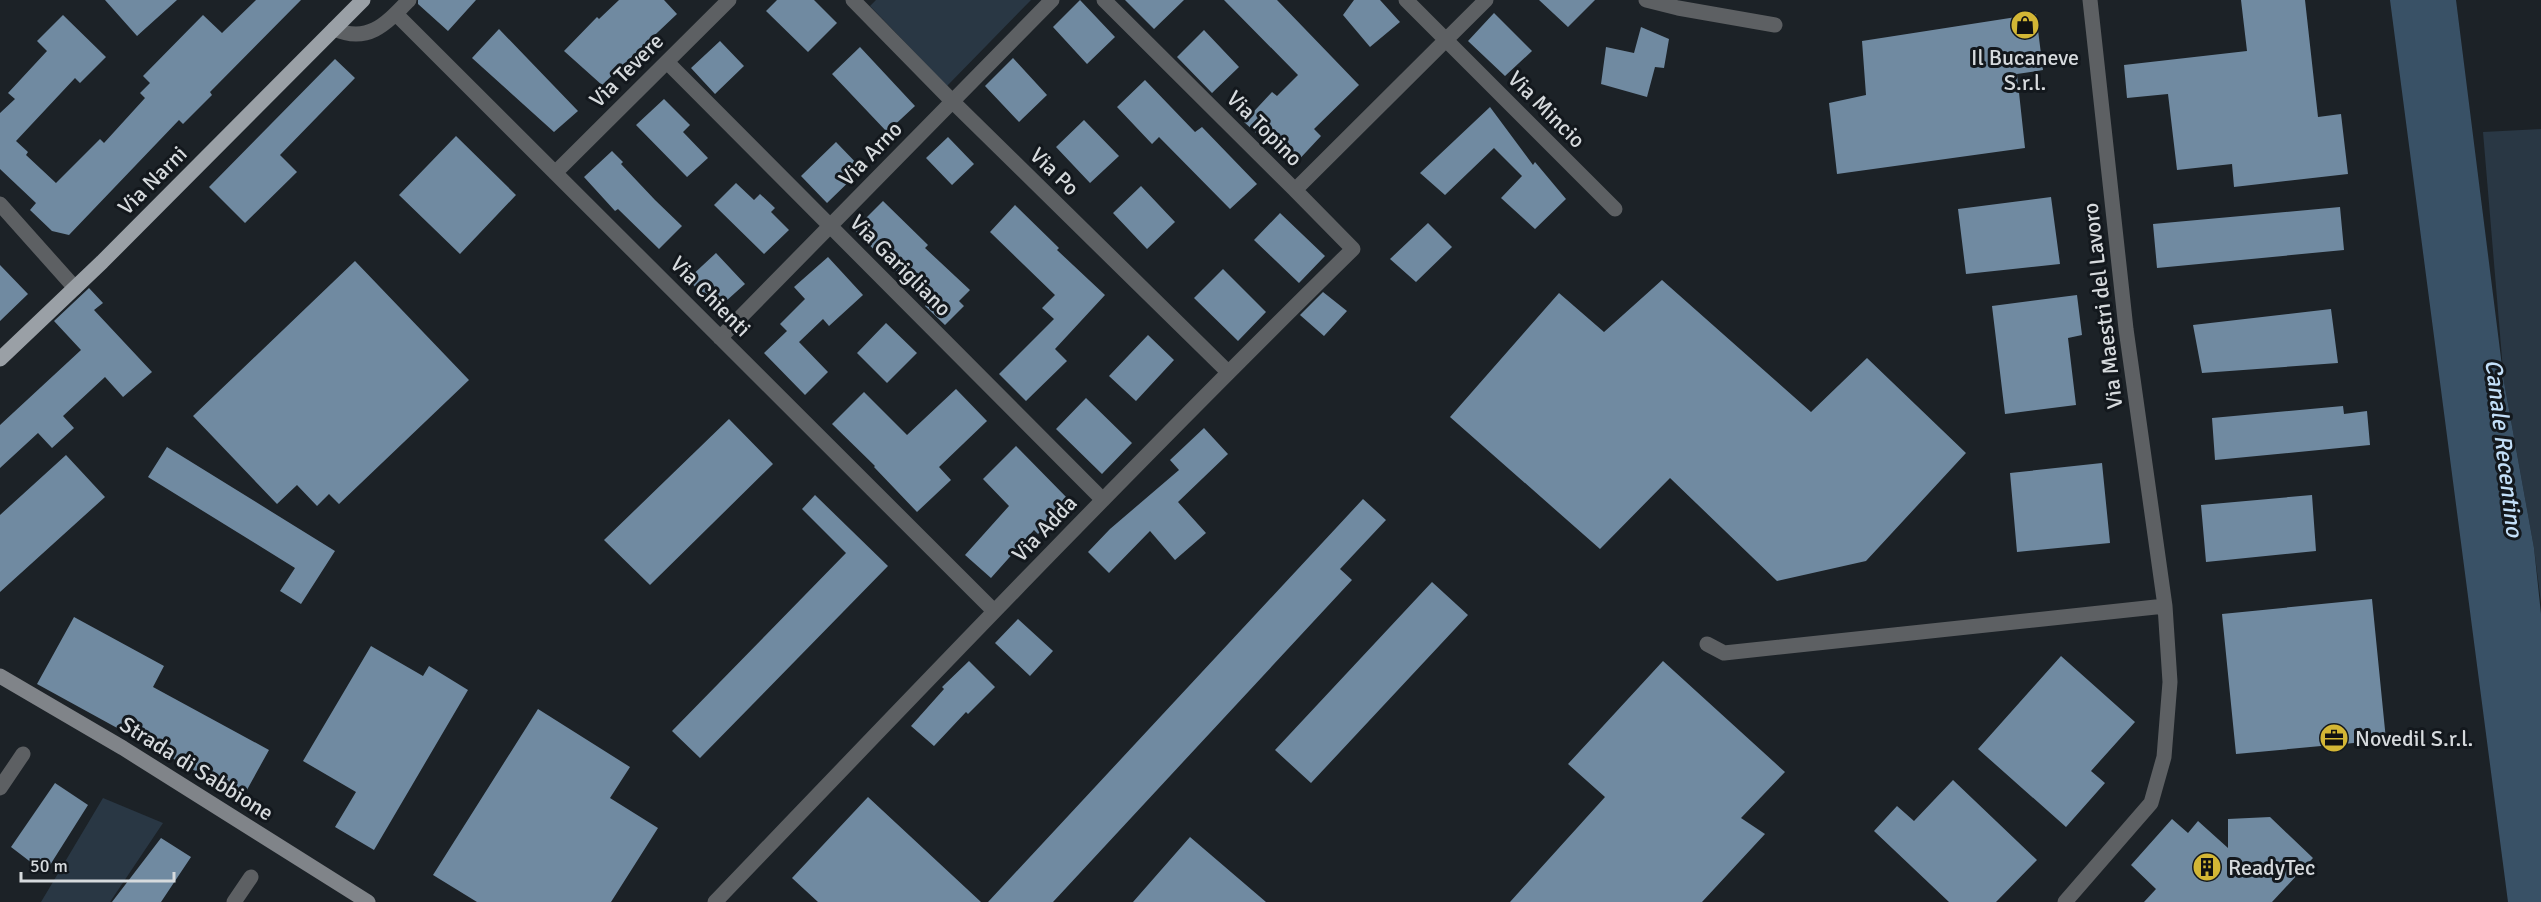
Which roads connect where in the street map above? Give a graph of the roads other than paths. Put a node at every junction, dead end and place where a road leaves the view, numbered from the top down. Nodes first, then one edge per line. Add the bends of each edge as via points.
1 (363, 0) edge
2 (409, 0) edge
3 (729, 0) edge
4 (853, 0) edge
5 (1052, 0) edge
6 (1104, 0) edge
7 (1406, 0) edge
8 (1486, 0) edge
9 (1646, 0) edge
10 (2090, 0) edge
11 (396, 14) junction
12 (1775, 25) dead end
13 (334, 29) junction
14 (1446, 41) junction
15 (667, 62) junction
16 (952, 101) junction
17 (555, 173) junction
18 (1295, 190) junction
19 (0, 204) edge
20 (1616, 209) dead end
21 (830, 225) junction
22 (75, 288) junction
23 (720, 338) junction
24 (0, 359) edge
25 (1228, 372) junction
26 (1103, 500) junction
27 (2165, 606) junction
28 (994, 611) junction
29 (1707, 644) dead end
30 (0, 676) edge
31 (23, 754) dead end
32 (0, 788) edge
33 (250, 877) dead end
34 (234, 902) edge
35 (368, 902) edge
36 (716, 902) edge
37 (2065, 902) edge

1 - 13 main road, Via Narni
2 - 11 street
3 - 15 street, Via Tevere
4 - 16 street, Via Po
5 - 16 street, Via Arno
6 - 18 street, Via Topino
7 - 14 street, Via Mincio
8 - 14 street
9 - 12 street
10 - 27 street, Via Maestri del Lavoro via 2126,329
11 - 13 street via 376,30 350,36
11 - 17 street, Via Chienti
13 - 22 main road, Via Narni
14 - 18 street, Via Topino
14 - 20 street, Via Mincio
15 - 17 street, Via Tevere
15 - 21 street, Via Garigliano
16 - 21 street, Via Arno
16 - 25 street, Via Po
17 - 23 street, Via Chienti
18 - 25 street, Via Adda via 1353,249
19 - 22 street
21 - 23 street, Via Arno
21 - 26 street, Via Garigliano
22 - 24 main road, Via Narni
23 - 28 street, Via Chienti
25 - 26 street, Via Adda
26 - 28 street, Via Adda
27 - 29 street via 1724,653
27 - 37 street, Via Maestri del Lavoro via 2169,693 2164,757 2151,803
28 - 36 street, Via Adda
30 - 35 main road, Strada di Sabbione via 123,748
31 - 32 street
33 - 34 street

